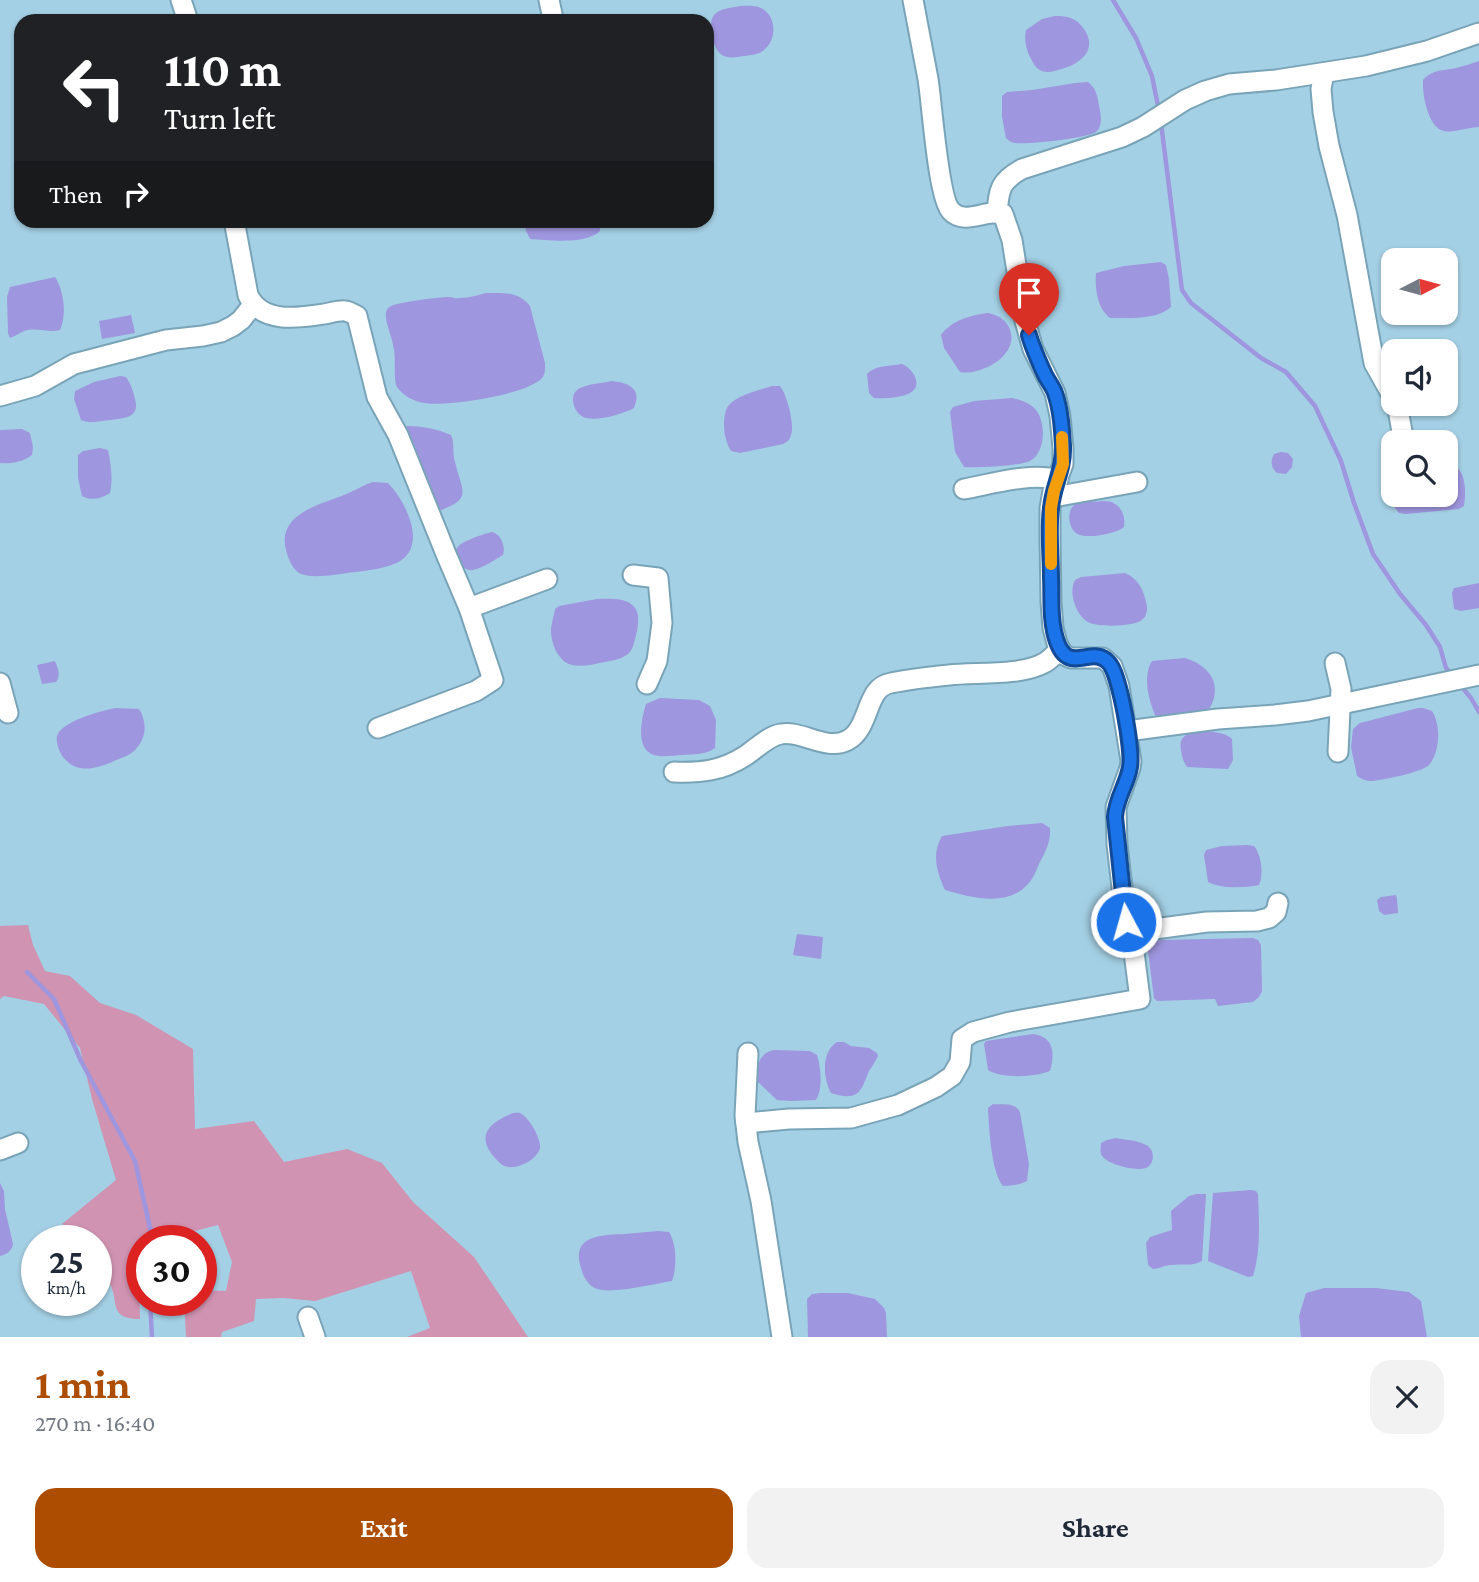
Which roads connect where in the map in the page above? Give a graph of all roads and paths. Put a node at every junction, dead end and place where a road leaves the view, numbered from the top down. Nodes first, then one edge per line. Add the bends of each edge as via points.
1 (913, 0) edge
2 (1479, 33) edge
3 (1324, 73) junction
4 (997, 213) junction
5 (235, 228) edge
6 (253, 305) junction
7 (1381, 376) edge
8 (0, 396) edge
9 (1137, 482) dead end
10 (1055, 487) junction
11 (964, 489) dead end
12 (633, 575) dead end
13 (547, 579) dead end
14 (469, 608) junction
15 (1059, 649) junction
16 (1335, 663) dead end
17 (1476, 676) edge
18 (0, 683) edge
19 (647, 684) dead end
20 (1341, 704) junction
21 (8, 713) dead end
22 (378, 728) dead end
23 (1127, 730) junction
24 (1338, 752) dead end
25 (674, 772) dead end
26 (1278, 903) dead end
27 (1130, 929) junction
28 (748, 1053) dead end
29 (746, 1123) junction
30 (308, 1317) dead end
31 (315, 1337) edge
32 (782, 1337) edge

1 - 4 street via 945,202 960,216
2 - 3 street via 1427,51
3 - 4 street via 1205,91 1122,137 1022,169 1004,182
3 - 7 street via 1321,89 1329,146 1347,215 1374,363
4 - 10 street via 1003,214 1013,240 1025,321 1060,416 1063,456
5 - 6 street
6 - 8 street via 241,320 221,332 166,340 75,363 35,386
6 - 14 street via 286,318 346,311 357,316 377,397 398,435
9 - 10 street via 1059,495
10 - 11 street via 1049,477
10 - 15 street via 1050,529 1051,602
12 - 19 street via 658,578 662,623 657,661
13 - 14 street
14 - 22 street via 494,680
15 - 23 street via 1066,656 1103,658 1112,666
15 - 25 street via 1046,663 1018,670 884,684 876,691 857,733 841,743 784,733 726,767
16 - 20 street
17 - 20 street
18 - 21 street
20 - 23 street via 1297,713
20 - 24 street
23 - 27 street via 1130,768 1115,817
26 - 27 street via 1276,912 1257,921
27 - 29 street via 1140,999 973,1032 962,1039 960,1062 952,1076 898,1105 851,1118
28 - 29 street
29 - 32 street
30 - 31 street

